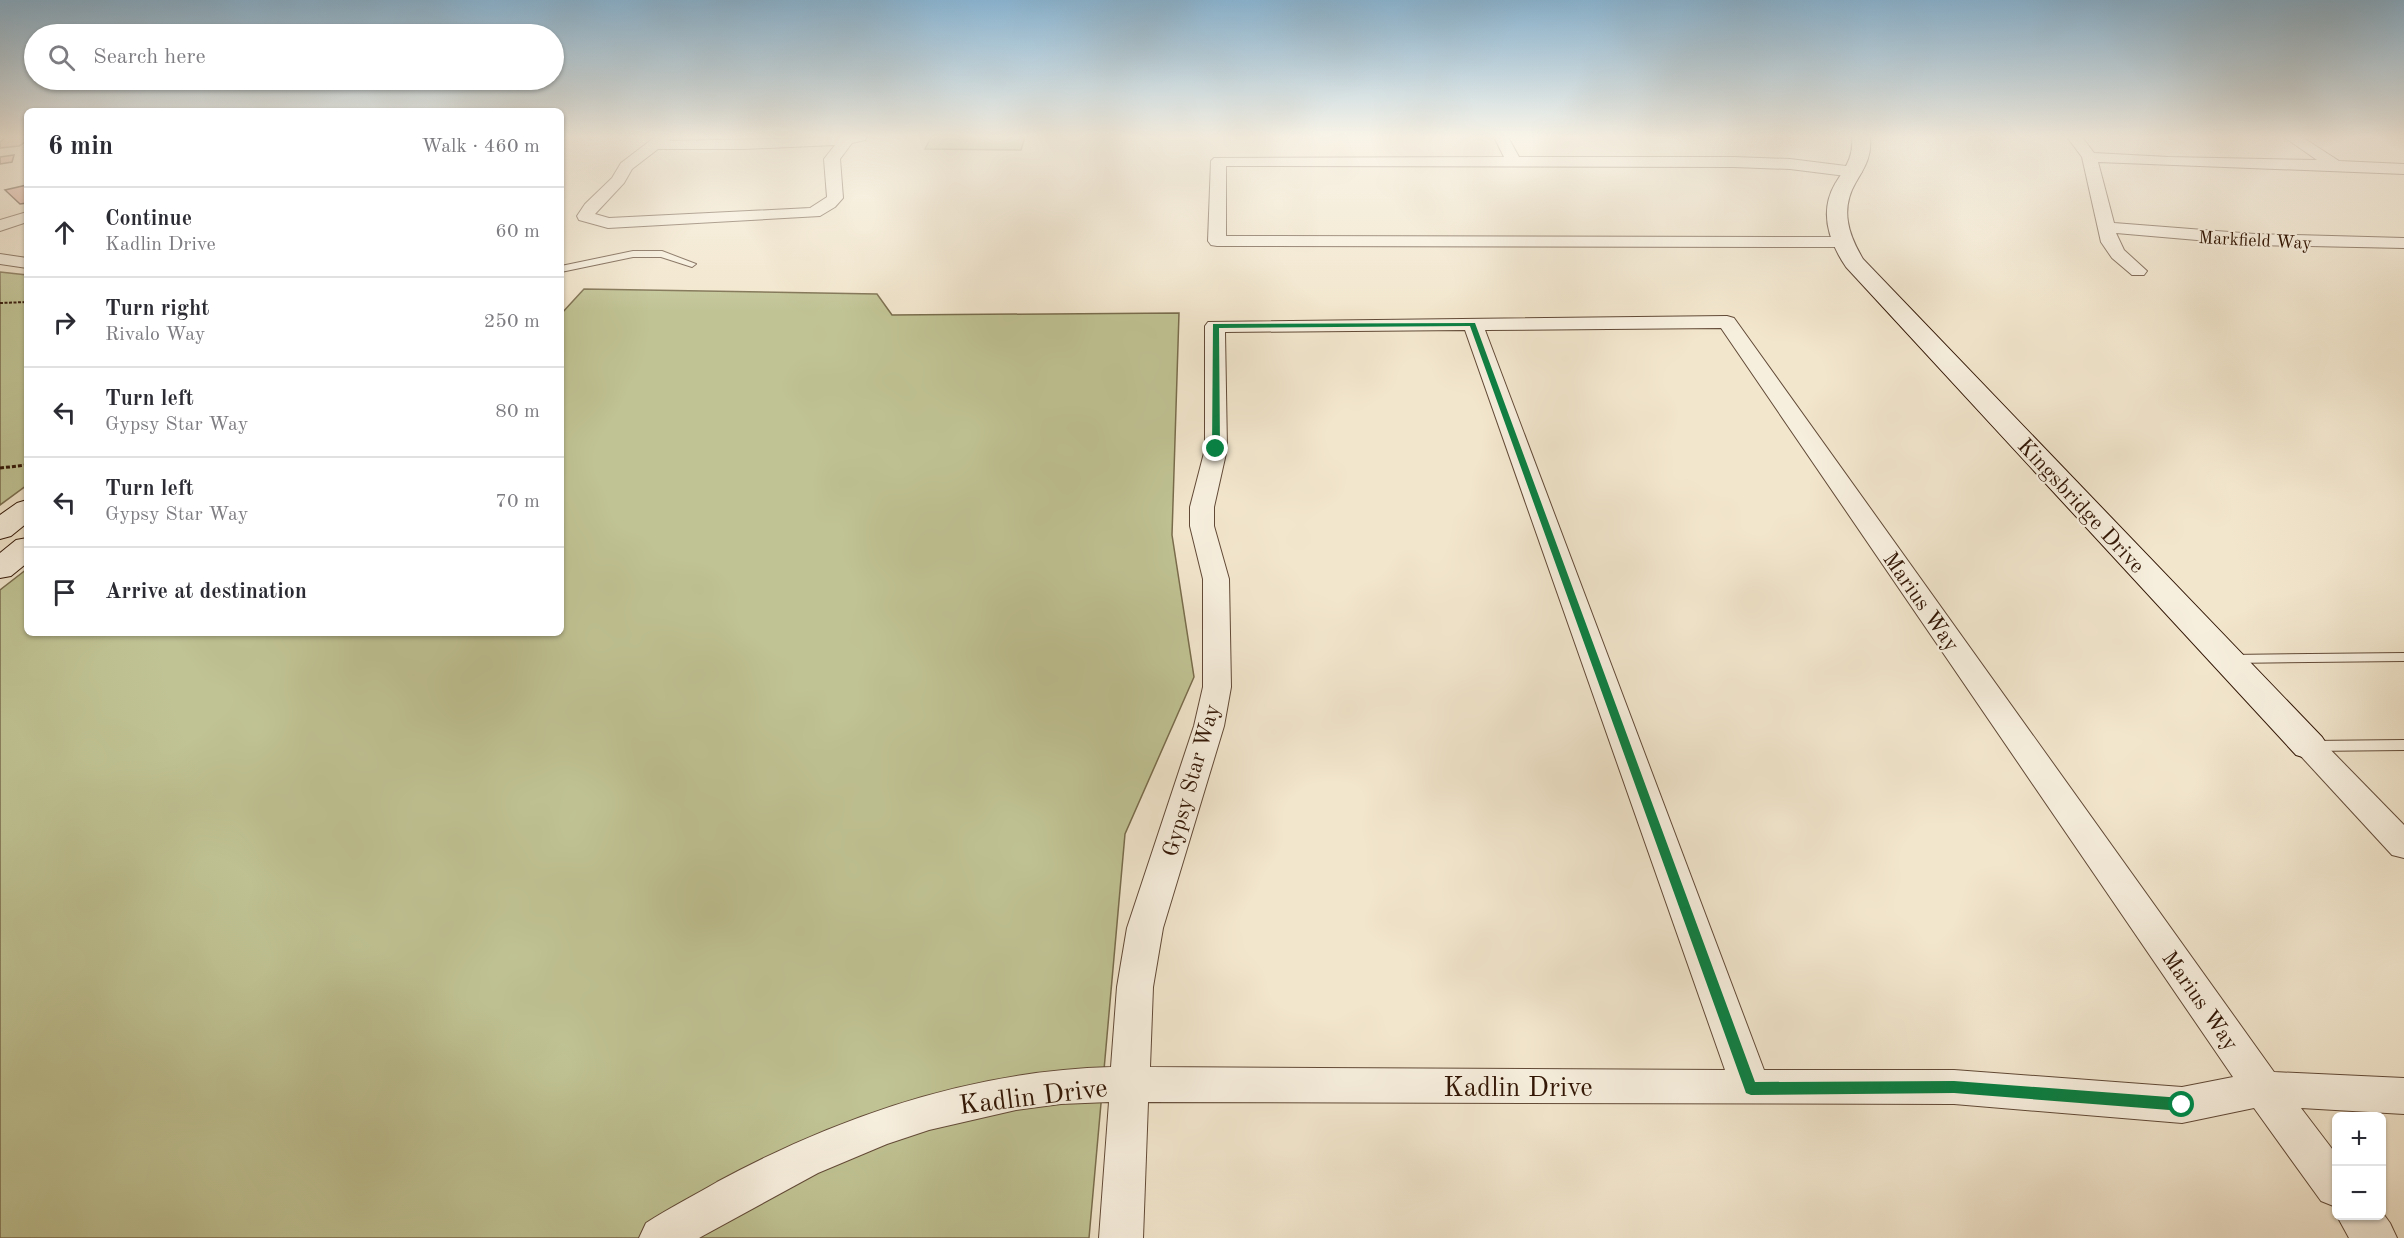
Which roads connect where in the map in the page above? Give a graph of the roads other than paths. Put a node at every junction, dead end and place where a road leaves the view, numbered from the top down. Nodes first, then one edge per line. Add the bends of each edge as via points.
1 (603, 195) edge
2 (835, 195) edge
3 (1218, 195) edge
4 (1839, 195) edge
5 (2098, 195) edge
6 (24, 218) edge
7 (0, 226) edge
8 (2106, 227) junction
9 (1843, 243) junction
10 (2404, 243) edge
11 (0, 259) edge
12 (24, 263) edge
13 (692, 264) dead end
14 (564, 266) edge
15 (2138, 271) dead end
16 (1473, 324) junction
17 (24, 511) edge
18 (0, 530) edge
19 (24, 550) edge
20 (0, 569) edge
21 (2404, 657) edge
22 (2228, 659) junction
23 (2309, 746) junction
24 (2404, 746) edge
25 (2404, 846) edge
26 (1129, 1084) junction
27 (1751, 1088) junction
28 (2263, 1089) junction
29 (2404, 1096) edge
30 (2332, 1180) edge
31 (2362, 1220) edge
32 (662, 1238) edge
33 (1121, 1238) edge
34 (2375, 1238) edge

1 - 2 street via 585,216 608,223 814,213 829,204
3 - 9 street via 1217,242
4 - 9 street, Kingsbridge Drive via 1835,214
5 - 8 street
6 - 7 street
8 - 10 street, Markfield Way via 2223,240
8 - 15 street via 2114,248
9 - 22 street, Kingsbridge Drive via 1870,281
11 - 12 street
13 - 14 lane via 663,254 633,254
16 - 26 street, Gypsy Star Way via 1215,326 1216,449 1202,507 1202,526 1216,579 1217,687 1209,726 1145,928 1135,987
16 - 27 street
16 - 28 street, Marius Way via 1727,322
17 - 18 street
19 - 20 street
21 - 22 lane
22 - 23 street, Kingsbridge Drive
23 - 24 lane
23 - 25 street, Kingsbridge Drive
26 - 27 street, Kadlin Drive
26 - 32 street, Kadlin Drive via 1062,1087 933,1110 834,1144 767,1175
26 - 33 street, Gypsy Star Way
27 - 28 street, Kadlin Drive via 1954,1087 2182,1105
28 - 29 street, Kadlin Drive
28 - 30 street
31 - 34 street

